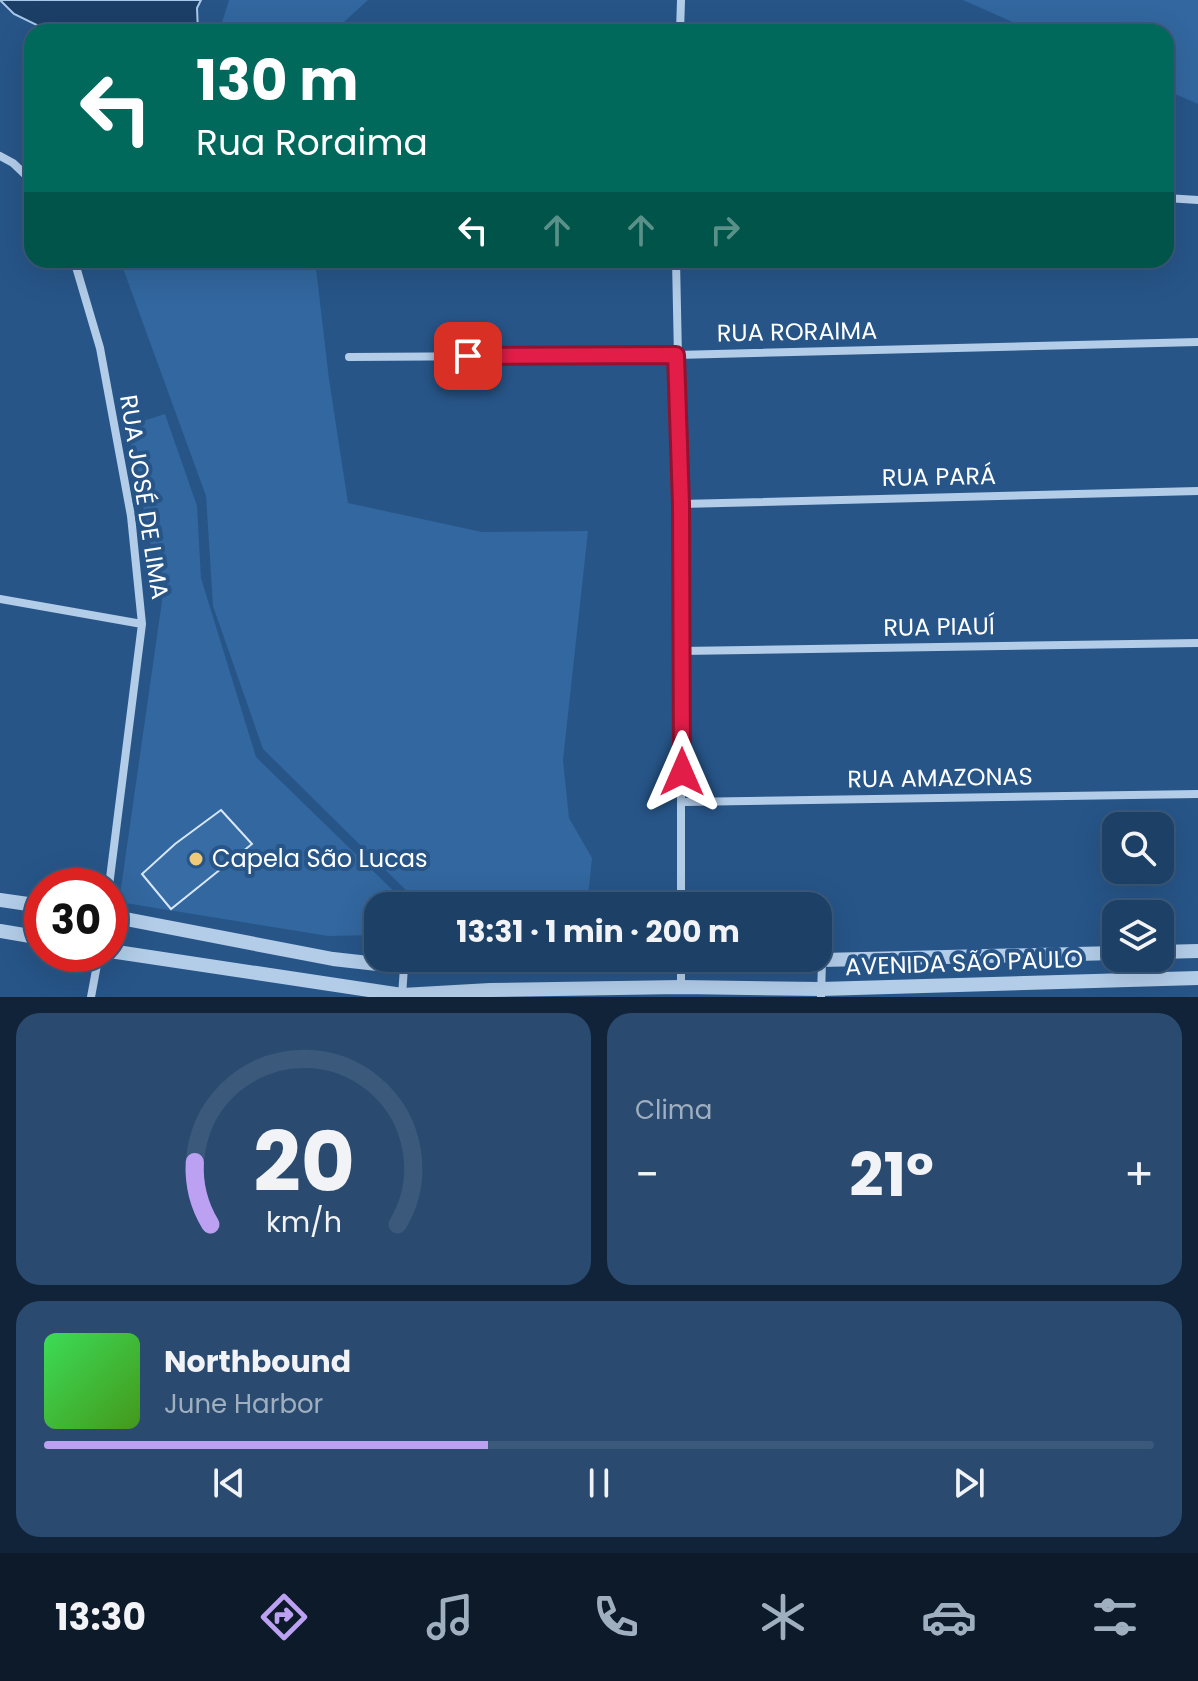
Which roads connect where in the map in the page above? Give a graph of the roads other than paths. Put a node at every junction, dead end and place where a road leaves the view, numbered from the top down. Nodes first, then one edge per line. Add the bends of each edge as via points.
1 (681, 0) edge
2 (680, 24) edge
3 (0, 156) edge
4 (24, 173) edge
5 (1174, 198) edge
6 (1194, 199) edge
7 (76, 268) edge
8 (676, 268) edge
9 (1198, 342) edge
10 (676, 355) junction
11 (349, 357) dead end
12 (1198, 491) edge
13 (681, 504) junction
14 (0, 599) edge
15 (142, 624) junction
16 (1198, 643) edge
17 (681, 651) junction
18 (1198, 794) edge
19 (683, 802) junction
20 (111, 868) edge
21 (681, 892) edge
22 (0, 900) edge
23 (24, 903) edge
24 (128, 919) edge
25 (0, 931) edge
26 (24, 935) edge
27 (1198, 951) edge
28 (1174, 952) edge
29 (1102, 953) edge
30 (128, 954) edge
31 (832, 960) edge
32 (364, 962) edge
33 (96, 972) edge
34 (404, 972) edge
35 (681, 972) edge
36 (822, 972) edge
37 (1198, 978) edge
38 (681, 987) junction
39 (821, 993) edge
40 (402, 996) edge
41 (91, 997) edge

1 - 2 street
3 - 4 street
5 - 6 street
7 - 15 street, RUA JOSÉ DE LIMA via 100,348 131,516
8 - 10 street
9 - 10 street, RUA RORAIMA
10 - 11 street, RUA RORAIMA
10 - 13 street
12 - 13 street, RUA PARÁ
13 - 17 street
14 - 15 street
15 - 20 street, RUA JOSÉ DE LIMA
16 - 17 street, RUA PIAUÍ
17 - 19 street
18 - 19 street, RUA AMAZONAS
19 - 21 street
22 - 23 street
24 - 32 street
25 - 26 street
27 - 28 street
29 - 31 street, AVENIDA SÃO PAULO
30 - 40 street, AVENIDA SÃO PAULO
33 - 41 street
34 - 40 street
35 - 38 street
36 - 39 street
37 - 39 street, AVENIDA SÃO PAULO
38 - 39 street, AVENIDA SÃO PAULO
38 - 40 street, AVENIDA SÃO PAULO

